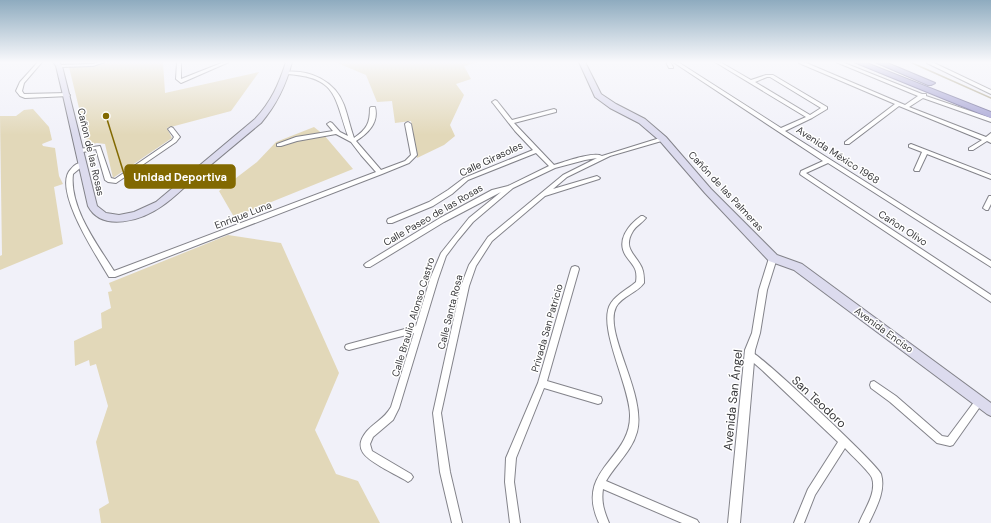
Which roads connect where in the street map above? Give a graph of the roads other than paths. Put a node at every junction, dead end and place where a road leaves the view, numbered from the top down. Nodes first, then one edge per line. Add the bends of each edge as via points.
1 (21, 86) edge
2 (64, 86) edge
3 (280, 86) edge
4 (330, 86) edge
5 (594, 86) edge
6 (713, 86) edge
7 (759, 86) edge
8 (787, 86) edge
9 (857, 86) edge
10 (898, 86) edge
11 (919, 86) edge
12 (940, 86) edge
13 (979, 86) edge
14 (931, 91) junction
15 (991, 92) edge
16 (67, 95) junction
17 (922, 96) junction
18 (495, 102) dead end
19 (898, 104) junction
20 (905, 107) junction
21 (991, 107) edge
22 (373, 108) dead end
23 (554, 111) dead end
24 (991, 115) edge
25 (810, 118) junction
26 (991, 120) edge
27 (511, 122) junction
28 (330, 124) dead end
29 (408, 124) dead end
30 (171, 129) dead end
31 (782, 130) junction
32 (337, 132) junction
33 (990, 138) edge
34 (663, 139) junction
35 (353, 141) junction
36 (847, 143) dead end
37 (279, 146) dead end
38 (911, 146) dead end
39 (971, 149) dead end
40 (537, 150) junction
41 (79, 151) junction
42 (925, 152) junction
43 (608, 155) junction
44 (828, 161) junction
45 (82, 164) junction
46 (553, 167) junction
47 (917, 170) dead end
48 (380, 173) junction
49 (991, 177) edge
50 (597, 178) dead end
51 (511, 187) junction
52 (543, 195) junction
53 (991, 198) edge
54 (986, 208) dead end
55 (643, 218) dead end
56 (390, 221) dead end
57 (773, 258) junction
58 (991, 264) edge
59 (368, 265) dead end
60 (575, 269) dead end
61 (991, 299) edge
62 (419, 328) junction
63 (348, 347) dead end
64 (750, 355) junction
65 (542, 383) junction
66 (874, 385) dead end
67 (598, 400) dead end
68 (980, 401) junction
69 (991, 410) edge
70 (844, 441) junction
71 (408, 477) dead end
72 (600, 482) junction
73 (457, 523) edge
74 (515, 523) edge
75 (604, 523) edge
76 (694, 523) edge
77 (734, 523) edge
78 (799, 523) edge
79 (864, 523) edge

1 - 16 street via 20,93 26,96
2 - 16 main road, Cañon de las Rosas
3 - 45 main road, Cañon de las Rosas via 274,102 258,121 159,204 147,211 119,218 105,217 96,211
4 - 35 street via 343,107
5 - 34 main road, Cañón de las Palmeras via 598,95 642,121
6 - 31 street, Avenida México 1968
7 - 25 street
8 - 25 street via 825,108
9 - 19 street
10 - 17 street
11 - 14 highway
12 - 21 highway
13 - 15 street
14 - 17 street
14 - 24 highway
16 - 41 main road, Cañon de las Rosas
17 - 20 street
17 - 26 street
18 - 27 street
19 - 20 street
19 - 36 street
20 - 33 street
22 - 35 street via 369,129
23 - 27 street
25 - 31 street
27 - 40 street
28 - 32 street
29 - 48 street, Enrique Luna via 414,155
30 - 41 street via 177,137 174,141 116,181 108,180 98,147
31 - 44 street, Avenida México 1968
32 - 35 street
32 - 37 street via 296,139
33 - 39 street
34 - 43 street, Calle Santa Rosa
34 - 57 main road, Cañón de las Palmeras via 708,191
35 - 48 street
38 - 42 street
40 - 46 street
40 - 56 street, Calle Girasoles via 466,179 431,204
41 - 45 main road, Cañon de las Rosas
42 - 47 street
42 - 49 street
43 - 46 street, Calle Braulio Alonso Castro
43 - 52 street, Calle Santa Rosa via 564,176
44 - 58 street, Avenida México 1968
44 - 61 street, Cañon Olivo via 803,174
45 - 48 street, Enrique Luna via 73,169 70,175 69,185 74,206 112,275
46 - 51 street, Calle Braulio Alonso Castro
50 - 52 street
51 - 59 street, Calle Paseo de las Rosas via 494,192 442,220
51 - 62 street, Calle Braulio Alonso Castro via 471,220 443,255
52 - 73 street, Calle Santa Rosa via 490,239 473,265 465,286 437,413
53 - 54 street
55 - 72 street via 635,223 624,244 640,271 640,283 613,306 610,316 611,332 634,403 633,430 625,448
57 - 64 street, Avenida San Ángel via 763,290
57 - 68 main road, Avenida Enciso via 798,267
60 - 65 street, Privada San Patricio
62 - 63 street
62 - 71 street, Calle Braulio Alonso Castro via 395,408 365,442 370,454
64 - 70 street, San Teodoro
64 - 77 street, Avenida San Ángel
65 - 67 street, Privada San Patricio
65 - 74 street via 508,471
66 - 68 street via 940,440 946,442 950,442
68 - 69 main road, Avenida Enciso
70 - 78 street via 811,492
70 - 79 street, San Teodoro via 878,479 877,489
72 - 75 street via 597,500 599,516
72 - 76 street

